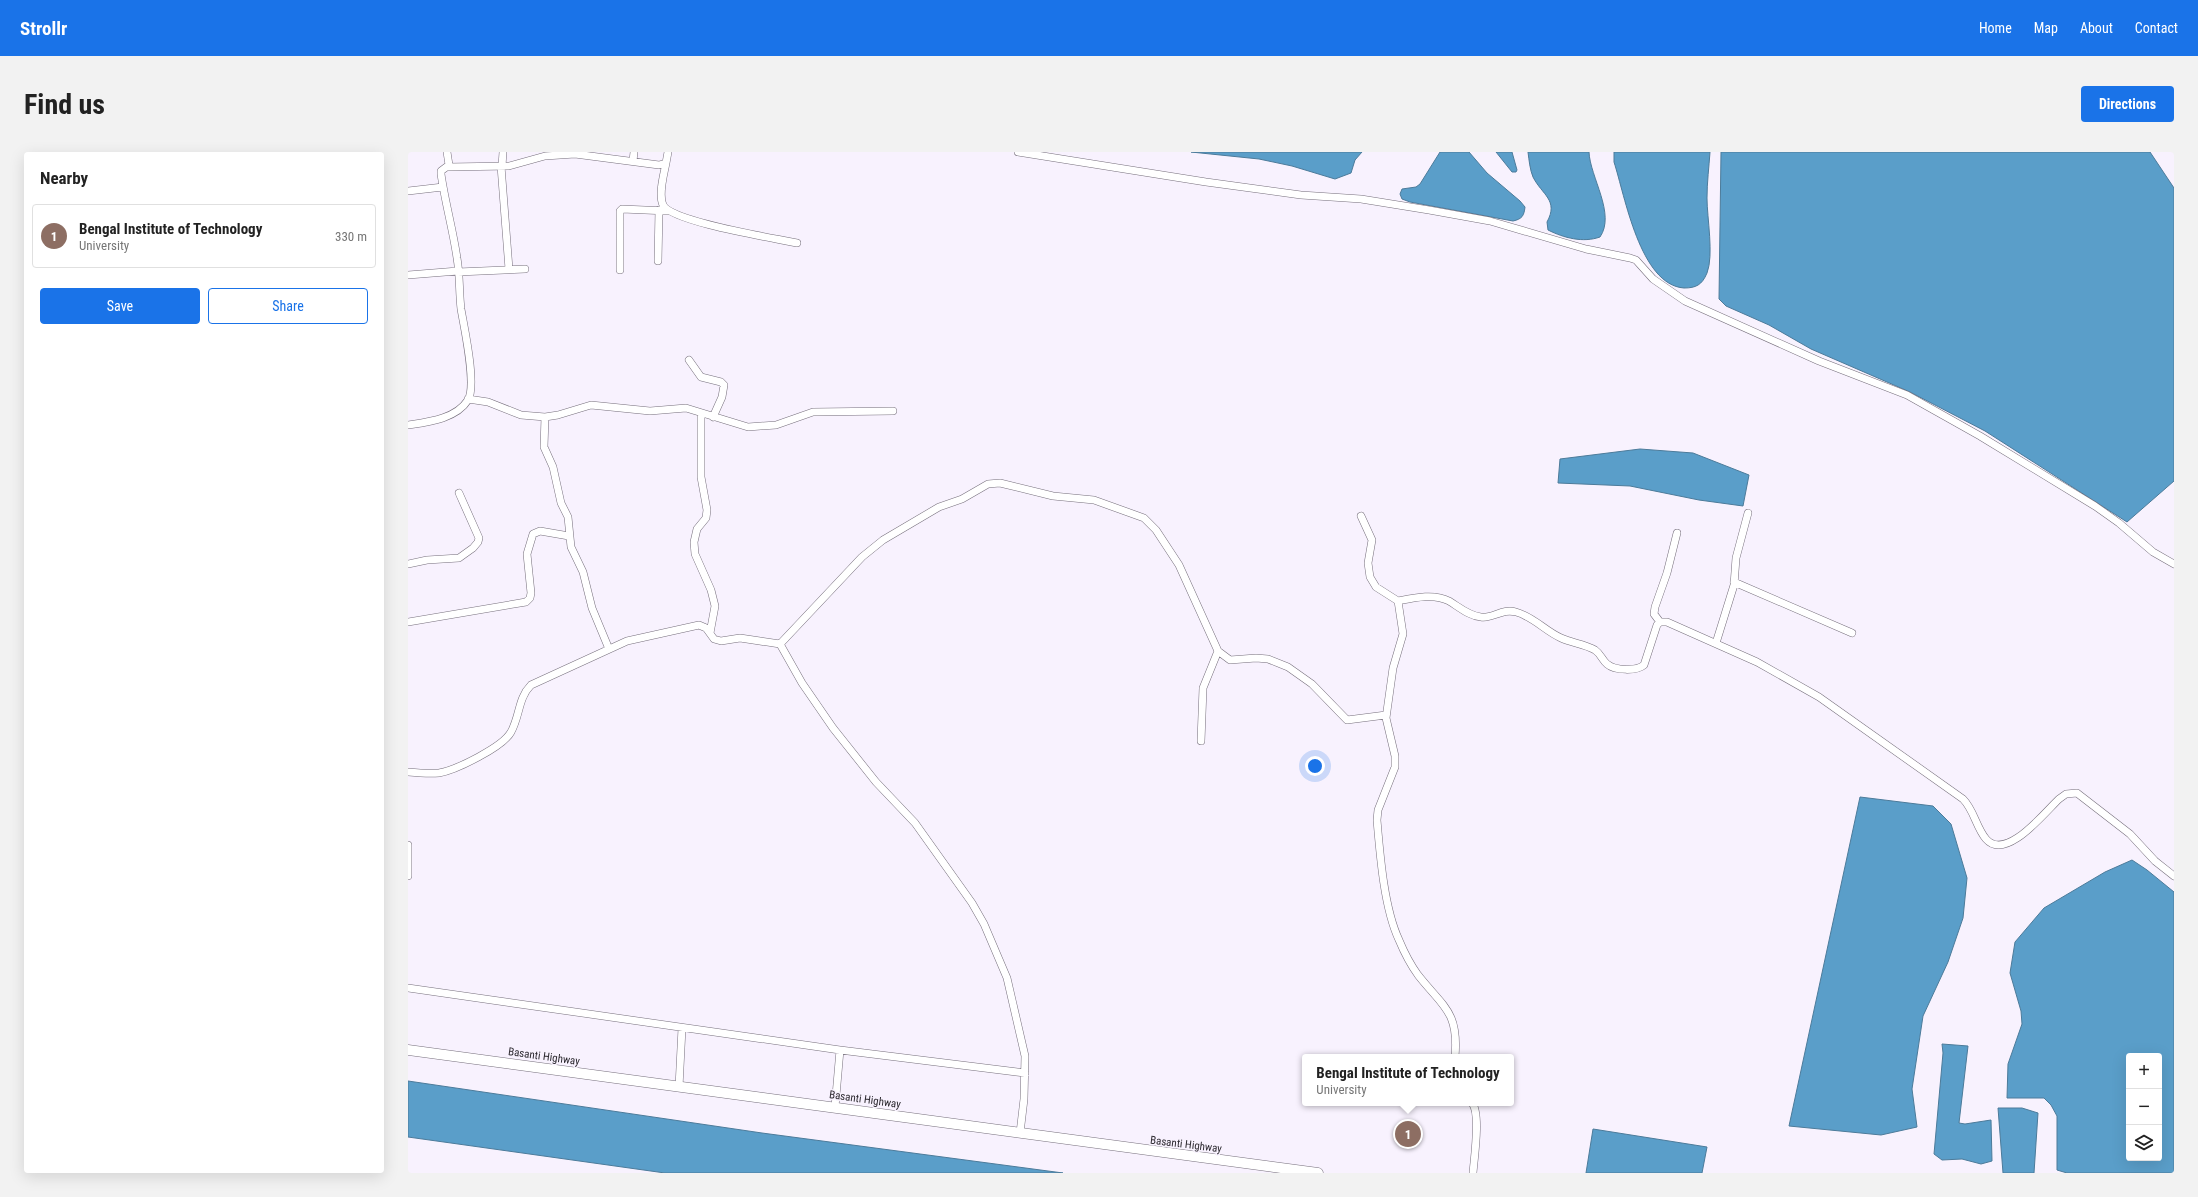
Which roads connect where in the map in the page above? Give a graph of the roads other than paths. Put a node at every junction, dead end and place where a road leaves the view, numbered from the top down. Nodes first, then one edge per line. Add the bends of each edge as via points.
1 (447, 152) edge
2 (503, 152) edge
3 (634, 152) edge
4 (668, 152) edge
5 (1018, 152) edge
6 (599, 155) edge
7 (633, 162) junction
8 (666, 163) junction
9 (502, 166) junction
10 (445, 169) junction
11 (443, 187) junction
12 (408, 191) edge
13 (660, 210) junction
14 (668, 211) junction
15 (797, 243) dead end
16 (658, 261) dead end
17 (525, 269) dead end
18 (509, 270) junction
19 (620, 270) dead end
20 (462, 271) junction
21 (408, 275) edge
22 (689, 360) dead end
23 (468, 399) junction
24 (892, 411) dead end
25 (701, 413) junction
26 (713, 416) junction
27 (545, 417) junction
28 (408, 424) edge
29 (459, 493) dead end
30 (1748, 513) dead end
31 (1361, 516) dead end
32 (1677, 533) dead end
33 (569, 536) junction
34 (408, 564) edge
35 (2174, 564) edge
36 (1734, 582) junction
37 (1398, 601) junction
38 (408, 622) edge
39 (1660, 622) junction
40 (710, 633) junction
41 (1852, 633) dead end
42 (1716, 643) junction
43 (780, 644) junction
44 (609, 649) junction
45 (1218, 651) junction
46 (1386, 715) junction
47 (1201, 741) dead end
48 (408, 772) edge
49 (408, 845) edge
50 (408, 876) edge
51 (2174, 876) edge
52 (408, 988) edge
53 (682, 1028) junction
54 (408, 1050) edge
55 (840, 1050) junction
56 (1455, 1054) edge
57 (1026, 1073) junction
58 (678, 1087) junction
59 (1475, 1106) edge
60 (835, 1107) junction
61 (1020, 1133) junction
62 (1318, 1173) edge
63 (1474, 1173) edge

1 - 10 street
2 - 9 street
3 - 7 street
4 - 8 street
5 - 35 street via 1206,182 1301,195 1361,199 1430,210 1490,221 1586,249 1636,260 1653,280 1685,301 1819,361 1907,395 1980,436 2095,506 2153,552
6 - 7 street
6 - 9 street via 559,154
7 - 8 street via 659,165
8 - 14 street via 661,196
9 - 10 street
9 - 18 street
10 - 11 street
11 - 12 street
11 - 20 street
13 - 14 street
13 - 16 street
13 - 19 street via 620,211
14 - 15 street via 696,222
17 - 18 street
18 - 20 street
20 - 21 street
20 - 23 street via 463,324 470,362
22 - 26 street via 701,377 724,385 722,397
23 - 27 street via 488,402 521,414
23 - 28 street via 461,407 441,419
24 - 26 street via 813,412 776,425 755,427 742,426
25 - 26 street
25 - 27 street via 686,408 650,411 591,405 558,416
25 - 40 street via 701,477 708,510 694,542 695,554 711,590 715,606
27 - 33 street via 544,447 554,467 561,502 568,517
29 - 34 street via 479,538 478,542 459,558
30 - 36 street via 1736,558
31 - 37 street via 1372,540 1368,563 1370,578 1376,587
32 - 39 street via 1667,573 1654,607 1654,614
33 - 38 street via 540,531 533,534 527,554 531,593 526,602
33 - 44 street via 571,547 583,572 592,608
36 - 41 street
36 - 42 street
37 - 39 street via 1420,597 1446,600 1484,618 1503,611 1517,612 1561,638 1595,650 1608,665 1622,669 1636,669 1644,665
37 - 46 street via 1403,634 1393,668
39 - 42 street via 1668,622
40 - 43 street via 714,639 720,641 740,638
40 - 44 street via 704,626 699,625 643,636
42 - 51 street via 1758,662 1829,704 1955,792 1967,803 1985,838 1994,844 2008,844 2016,840 2063,796 2071,792 2077,793 2124,829 2155,861
43 - 45 street via 862,557 883,540 939,507 962,499 988,484 1000,483 1053,496 1094,500 1138,515 1149,522 1179,565
43 - 57 street via 802,683 833,728 876,782 915,823 978,913 1007,978 1022,1040
44 - 48 street via 531,685 524,692 510,733 497,746 449,770 431,773
45 - 46 street via 1230,660 1268,659 1288,667 1312,684 1347,720
45 - 47 street via 1203,688
46 - 56 street via 1395,767 1378,810 1377,820 1391,920 1414,969 1452,1016 1456,1037
49 - 50 street
52 - 53 street
53 - 55 street
53 - 58 street
54 - 58 main road, Basanti Highway
55 - 57 street
55 - 60 street
57 - 61 street
58 - 60 main road, Basanti Highway
59 - 63 street
60 - 61 main road, Basanti Highway
61 - 62 main road, Basanti Highway

